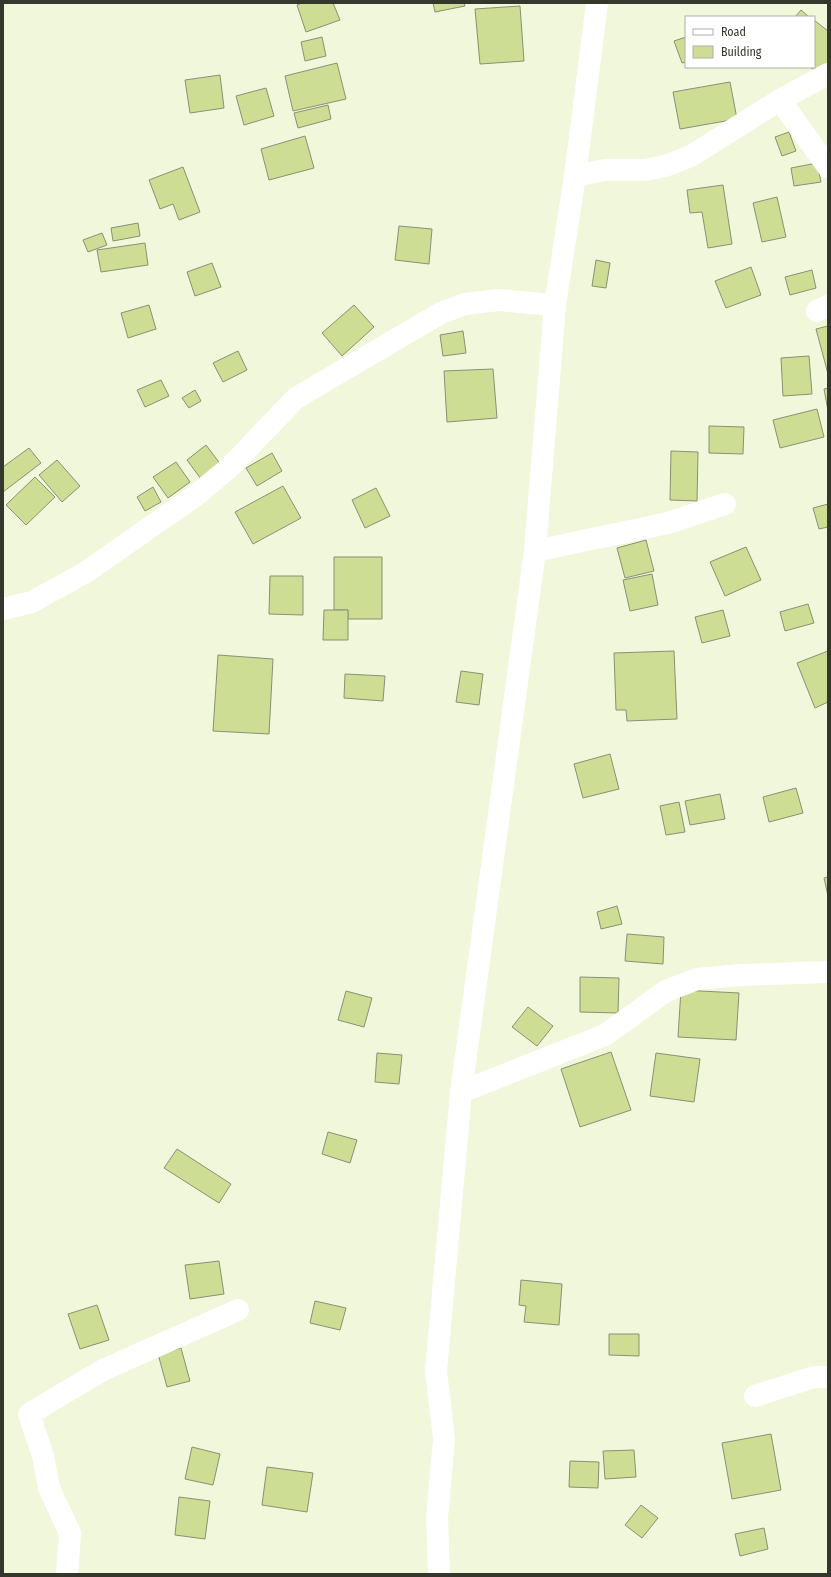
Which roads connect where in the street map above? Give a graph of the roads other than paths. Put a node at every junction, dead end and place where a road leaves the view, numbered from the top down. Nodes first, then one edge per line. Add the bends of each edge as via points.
1 (597, 3) edge
2 (828, 74) edge
3 (780, 100) junction
4 (828, 167) edge
5 (575, 176) junction
6 (555, 305) junction
7 (724, 504) dead end
8 (535, 551) junction
9 (3, 609) edge
10 (828, 972) edge
11 (462, 1092) junction
12 (238, 1310) dead end
13 (828, 1376) edge
14 (755, 1396) dead end
15 (67, 1574) edge
16 (439, 1574) edge

1 - 5 street
2 - 3 street
3 - 4 street
3 - 5 street via 691,156 665,166 605,170
5 - 6 street
6 - 8 street
6 - 9 street via 498,300 465,304 441,313 296,398 229,468 195,496 86,572 32,602
7 - 8 street via 668,523
8 - 11 street
10 - 11 street via 697,979 666,991 606,1035
11 - 16 street via 436,1370 444,1439 437,1518
12 - 15 street via 103,1370 29,1414 43,1456 49,1488 70,1534
13 - 14 street via 814,1377

